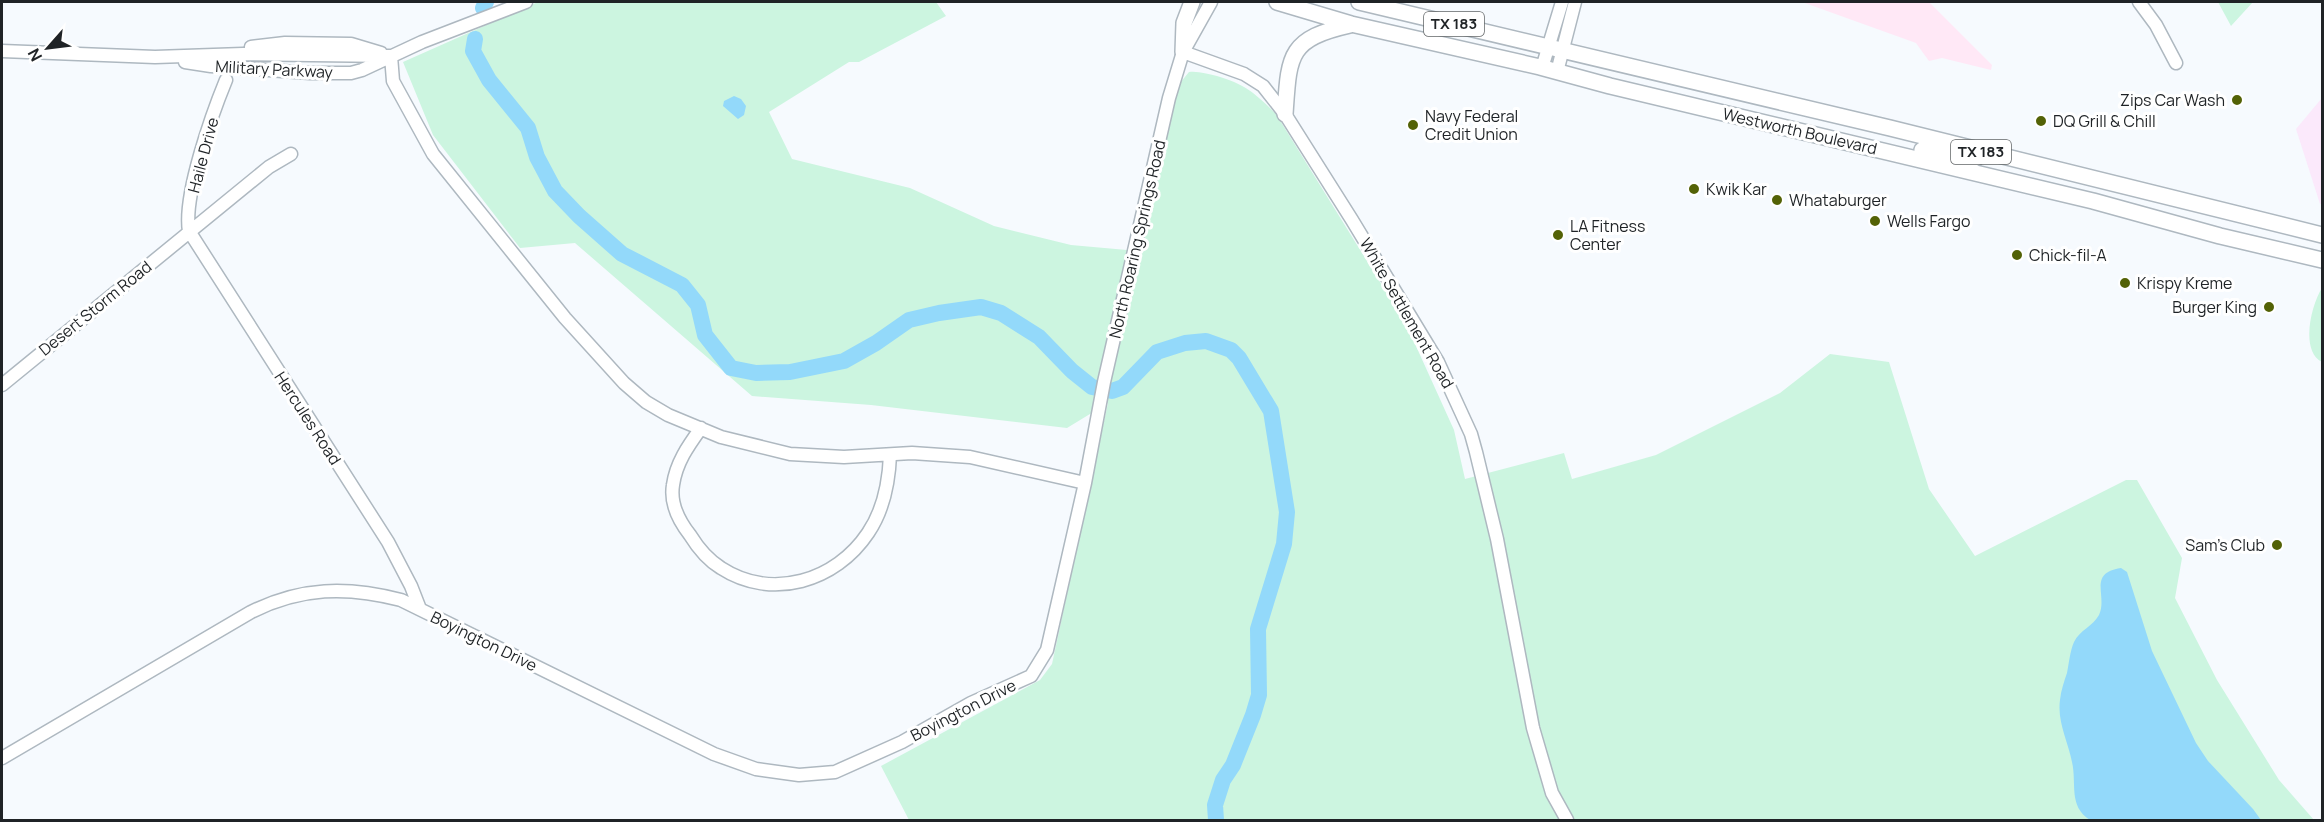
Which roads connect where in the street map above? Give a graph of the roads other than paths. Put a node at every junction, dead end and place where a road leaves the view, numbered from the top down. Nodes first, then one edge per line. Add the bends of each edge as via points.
1 (526, 2) edge
2 (1192, 2) edge
3 (1211, 2) edge
4 (1278, 2) edge
5 (1359, 2) edge
6 (1391, 2) edge
7 (1562, 2) edge
8 (1575, 2) edge
9 (2139, 2) edge
10 (1422, 17) junction
11 (1351, 24) junction
12 (1556, 49) junction
13 (2, 51) edge
14 (1183, 52) junction
15 (391, 56) junction
16 (155, 57) junction
17 (2176, 63) dead end
18 (1550, 70) junction
19 (226, 80) dead end
20 (1689, 105) junction
21 (1800, 107) junction
22 (1285, 114) junction
23 (1826, 137) junction
24 (1980, 151) junction
25 (291, 154) dead end
26 (189, 231) junction
27 (2322, 235) edge
28 (2322, 260) edge
29 (2, 385) edge
30 (700, 428) junction
31 (890, 455) junction
32 (1085, 483) junction
33 (420, 609) junction
34 (2, 758) edge
35 (1567, 820) edge

1 - 15 street
2 - 14 main road via 1184,23
3 - 14 street, North Roaring Springs Road
4 - 11 main road, Westworth Boulevard / TX 183
5 - 10 main road, Westworth Boulevard / TX 183
6 - 10 main road via 1408,6
7 - 12 street
8 - 12 street
9 - 17 street
10 - 12 main road, Westworth Boulevard / TX 183
11 - 18 main road, Westworth Boulevard / TX 183
11 - 22 main road via 1308,38 1291,57
12 - 18 street
12 - 21 main road, Westworth Boulevard / TX 183
13 - 16 street, Military Parkway
14 - 22 street, White Settlement Road via 1244,74 1263,86
14 - 32 street, North Roaring Springs Road via 1104,382
15 - 16 street, Military Parkway
15 - 16 street, Military Parkway via 251,47
15 - 30 street via 393,81 433,154 565,318 646,402
18 - 20 main road, Westworth Boulevard / TX 183
19 - 26 street, Haile Drive via 192,187
20 - 21 main road via 1711,103 1785,121 1794,119
20 - 23 main road, Westworth Boulevard / TX 183
21 - 24 main road, Westworth Boulevard / TX 183
22 - 35 street, White Settlement Road via 1426,339 1471,434 1497,539 1533,728 1552,793
23 - 24 main road via 1848,132 1971,160
23 - 28 main road, Westworth Boulevard / TX 183
24 - 27 main road, Westworth Boulevard / TX 183
25 - 26 street, Desert Storm Road
26 - 29 street, Desert Storm Road
26 - 33 street, Hercules Road via 388,542
30 - 31 street via 790,453
30 - 31 street via 678,463 672,486 677,513 711,561 738,576 768,584 815,577 845,559 869,532 886,490
31 - 32 street via 970,457
32 - 33 street, Boyington Drive via 1047,650 1031,676 835,772 799,775 756,769 714,754
33 - 34 street, Boyington Drive via 401,600 344,591 292,595 273,601

